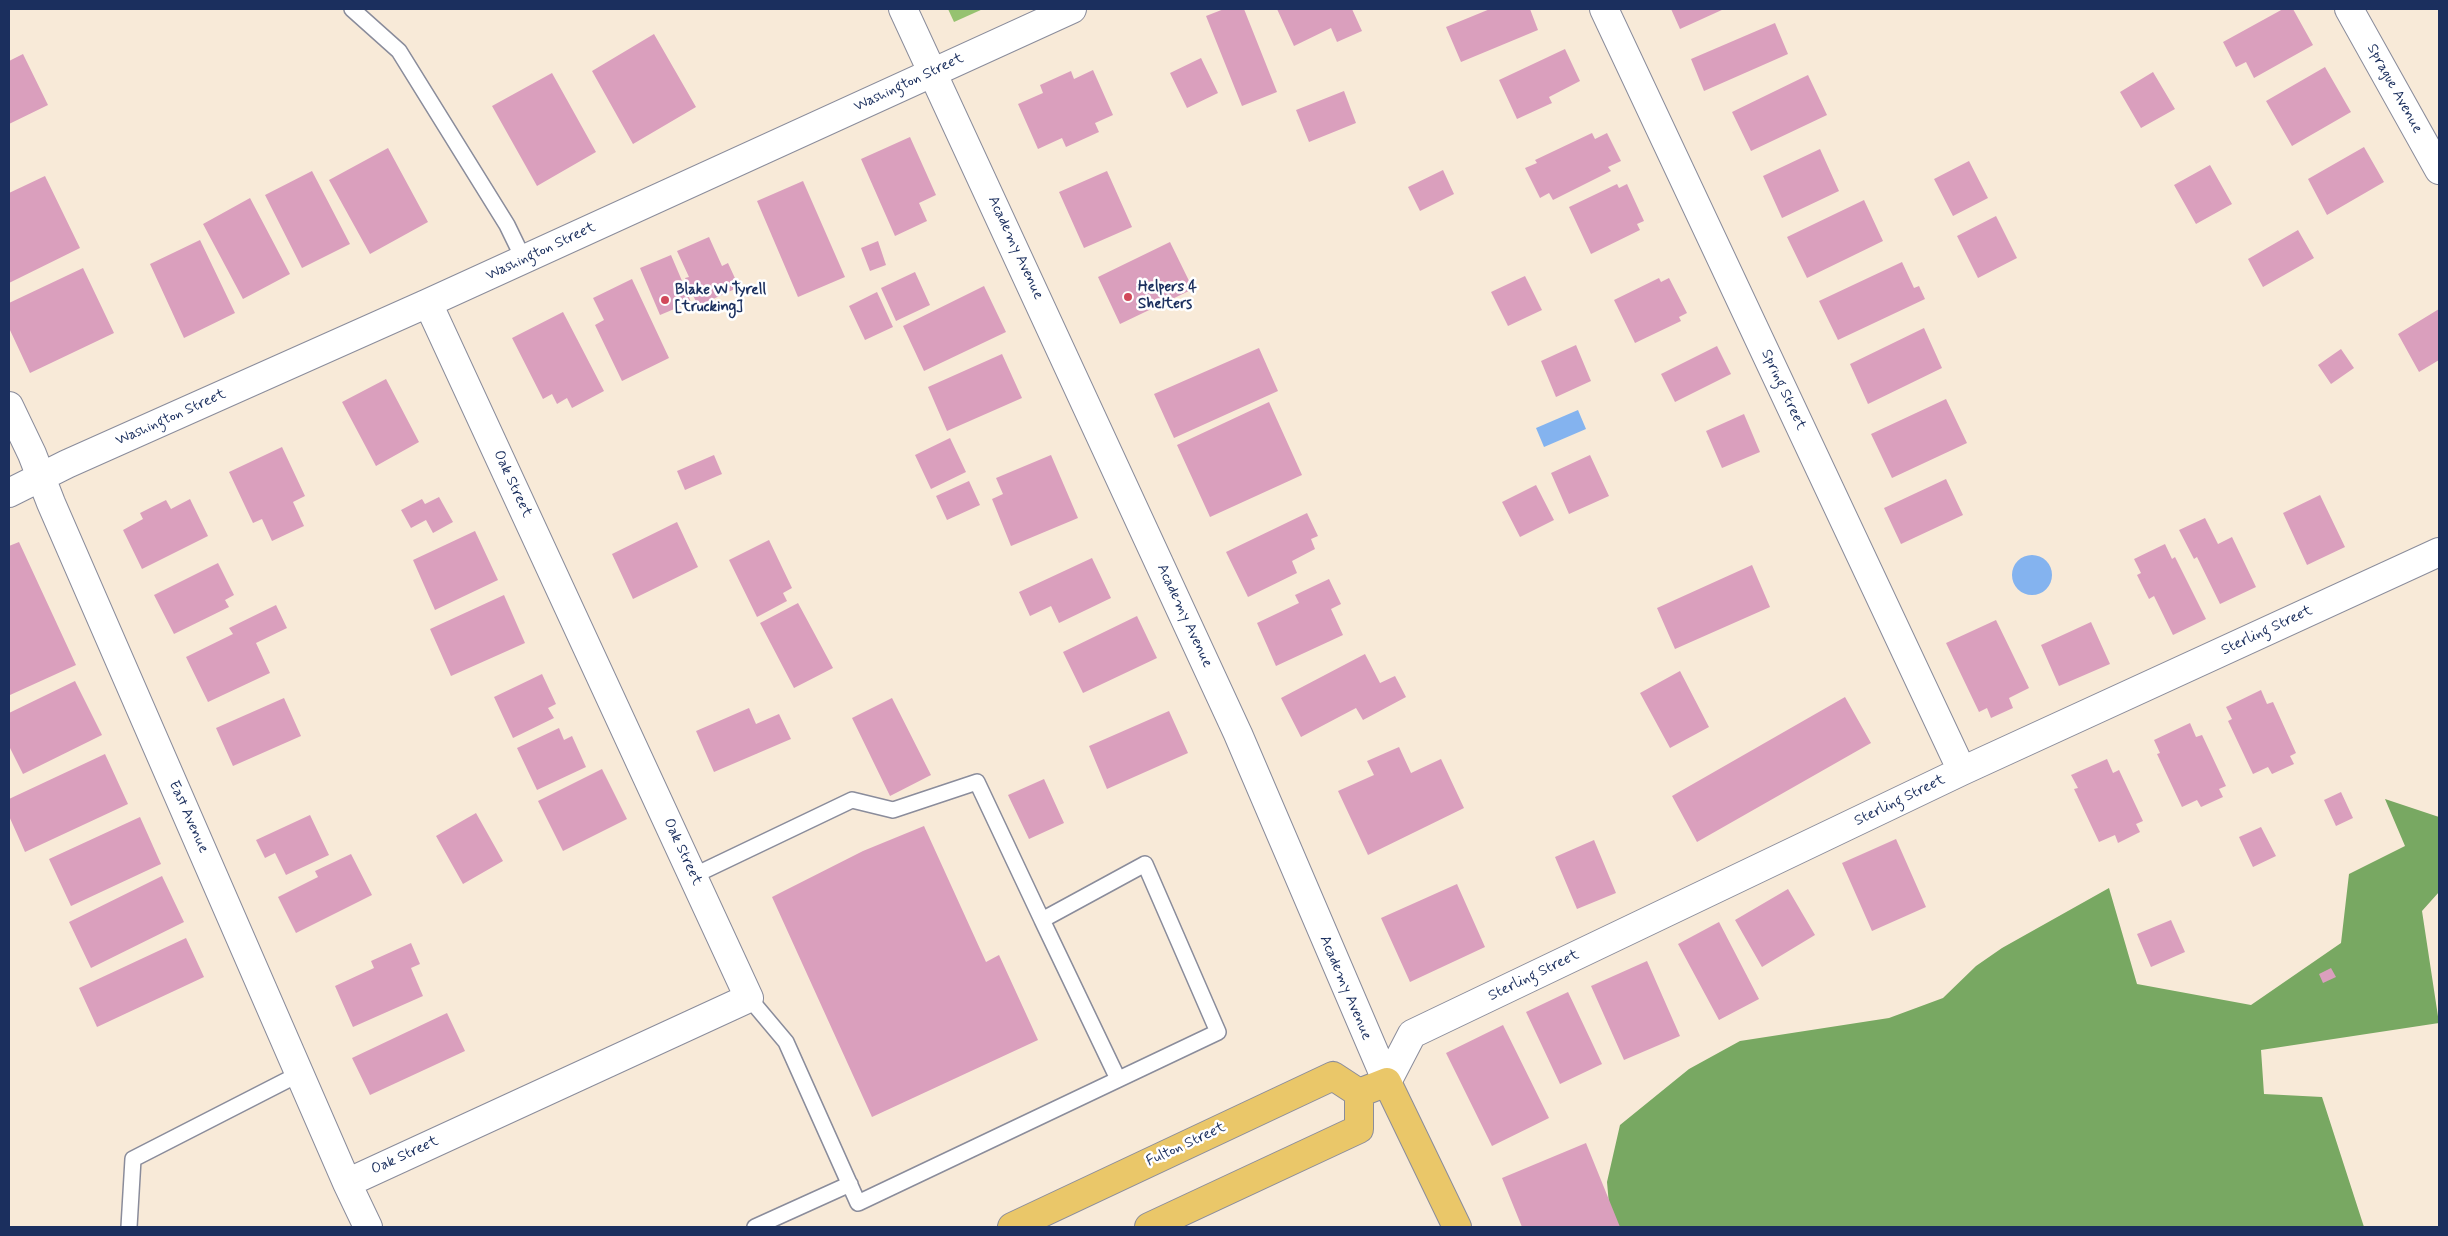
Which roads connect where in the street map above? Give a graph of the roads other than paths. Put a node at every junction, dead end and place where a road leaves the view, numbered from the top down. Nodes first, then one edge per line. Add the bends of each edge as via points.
1 (352, 9) edge
2 (903, 9) edge
3 (1072, 9) edge
4 (1604, 9) edge
5 (2349, 9) edge
6 (932, 72) junction
7 (2439, 170) edge
8 (524, 260) junction
9 (428, 304) junction
10 (9, 406) edge
11 (40, 478) junction
12 (9, 493) edge
13 (2439, 552) edge
14 (1962, 771) junction
15 (693, 876) junction
16 (1042, 920) junction
17 (749, 998) junction
18 (299, 1074) junction
19 (1118, 1079) junction
20 (1387, 1082) junction
21 (1359, 1093) junction
22 (346, 1183) junction
23 (850, 1184) junction
24 (129, 1227) edge
25 (368, 1227) edge
26 (755, 1227) edge
27 (1012, 1227) edge
28 (1149, 1227) edge
29 (1456, 1227) edge

1 - 8 lane via 399,51 507,225
2 - 6 street, Academy Avenue
3 - 6 street, Washington Street
4 - 14 street, Spring Street
5 - 7 street, Sprague Avenue
6 - 8 street, Washington Street
6 - 20 street, Academy Avenue via 1238,734
8 - 9 street, Washington Street
9 - 11 street, Washington Street
9 - 15 street, Oak Street
10 - 11 street, East Avenue
11 - 12 street, Washington Street
11 - 18 street, East Avenue
13 - 14 street, Sterling Street
14 - 20 street, Sterling Street via 1412,1034
15 - 16 lane via 852,800 893,810 977,782
15 - 17 street, Oak Street
16 - 19 lane
16 - 19 lane via 1145,864 1218,1032
17 - 22 street, Oak Street
17 - 23 lane via 786,1042
18 - 22 street, East Avenue
18 - 24 lane via 133,1159
19 - 23 lane via 858,1203
20 - 21 main road
20 - 29 main road, Academy Avenue
21 - 27 main road, Fulton Street via 1333,1076
21 - 28 main road via 1359,1129
22 - 25 street, East Avenue
23 - 26 lane

